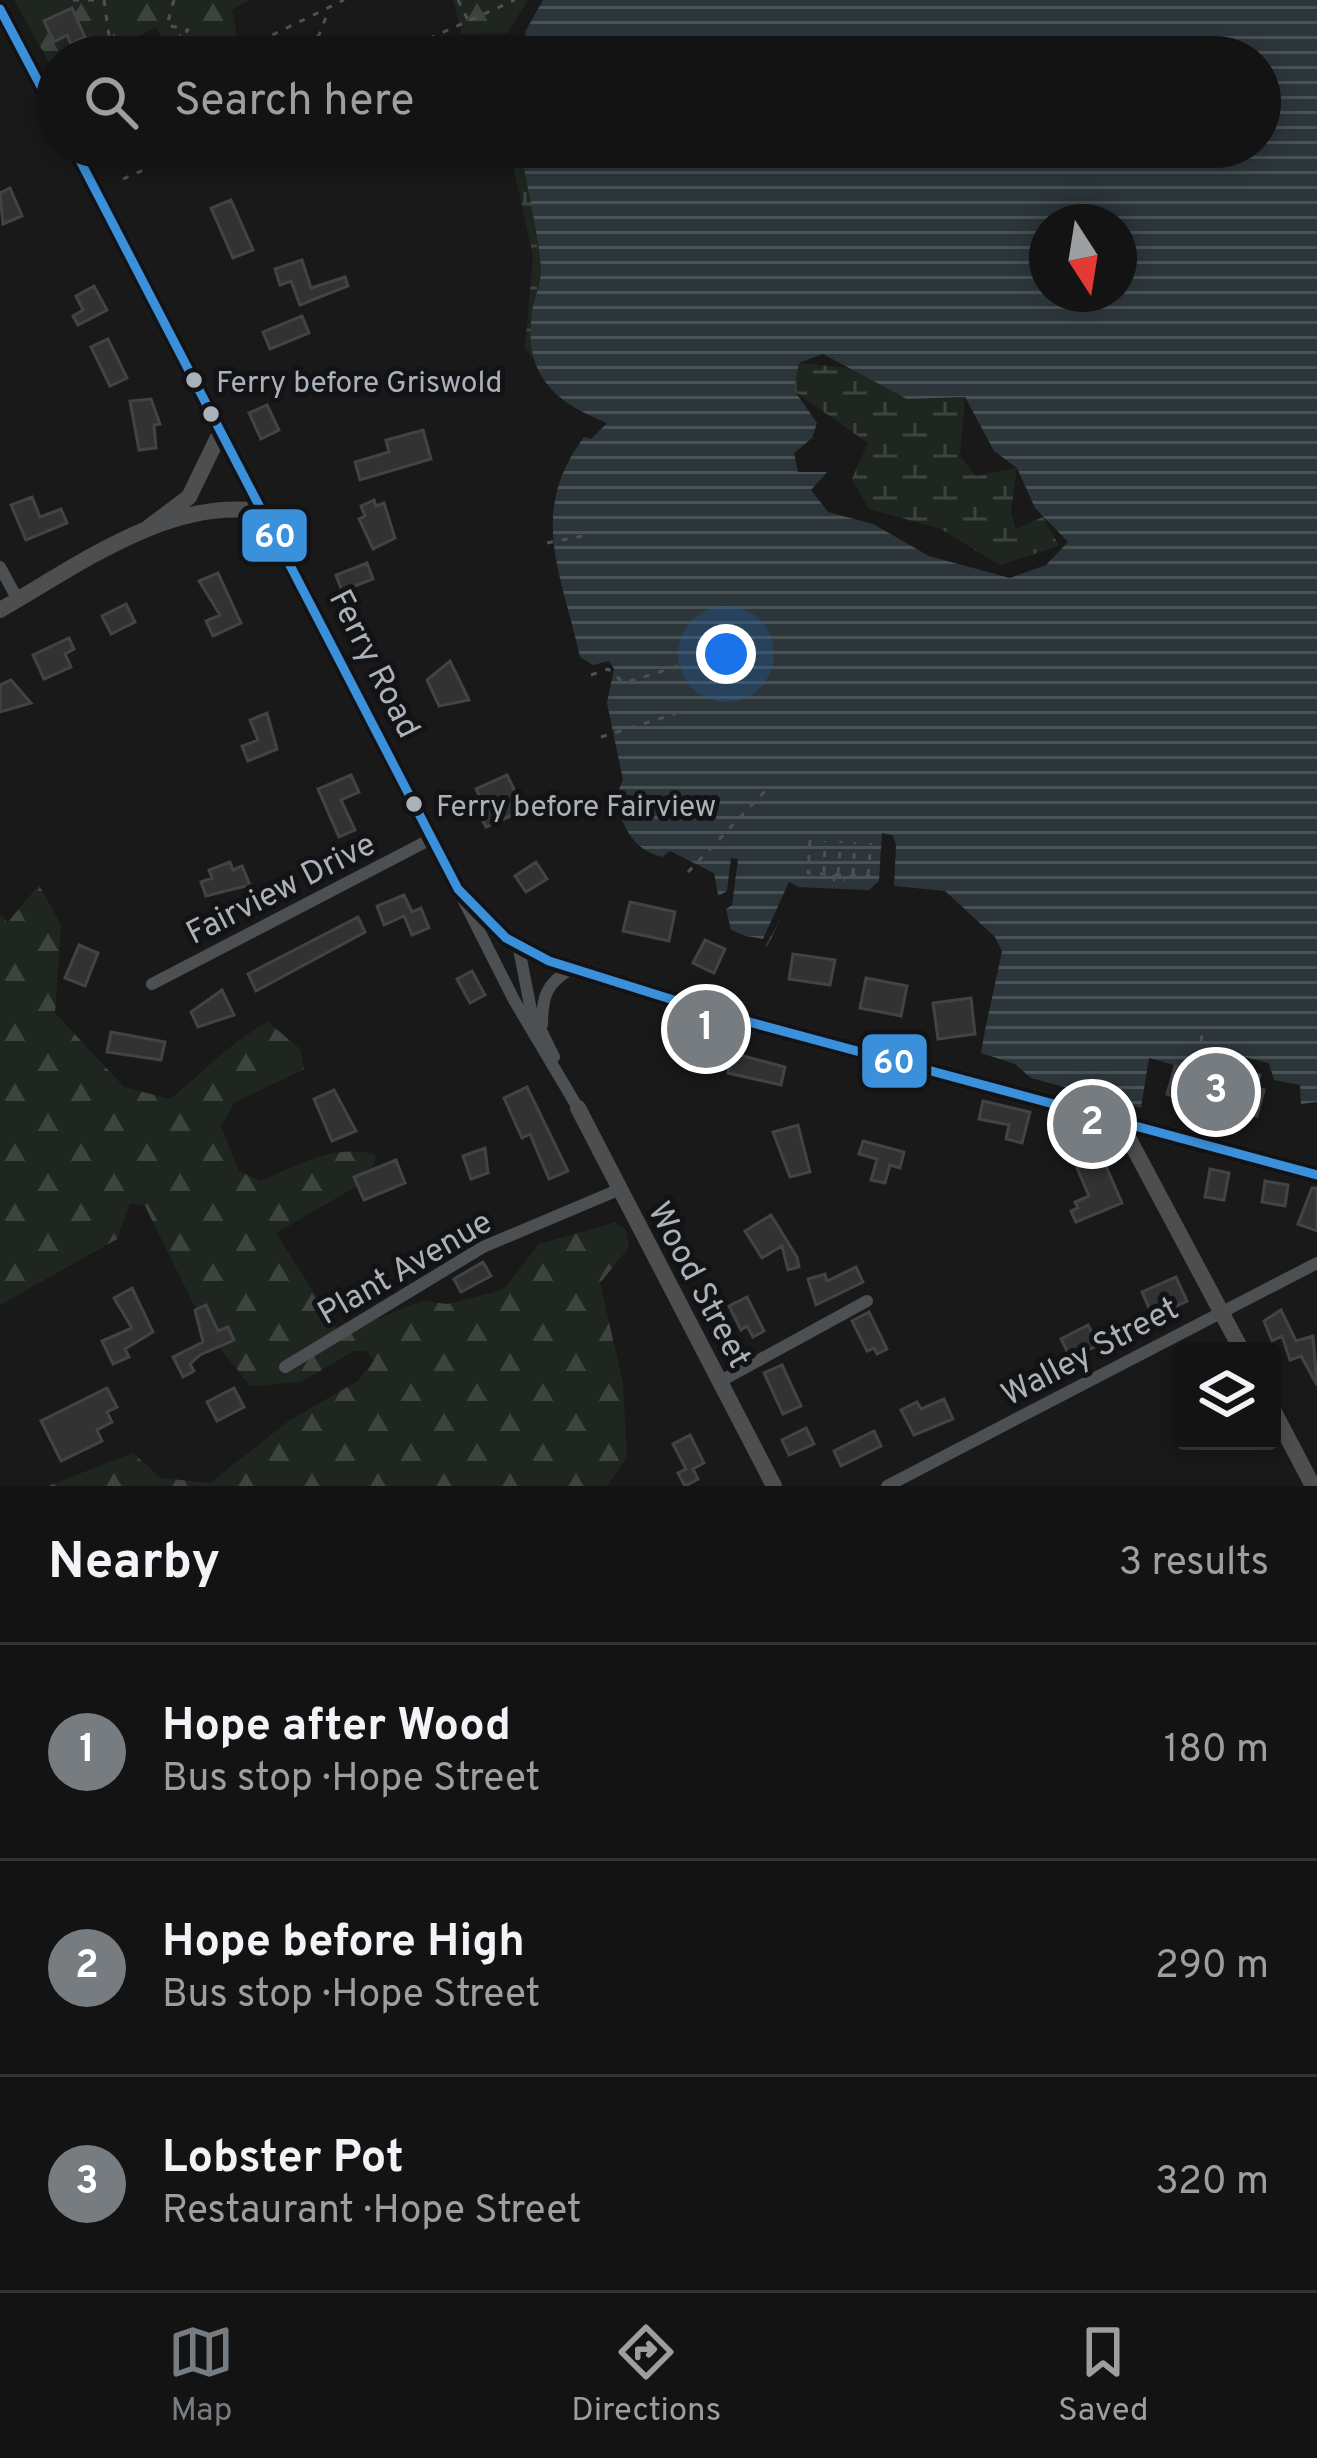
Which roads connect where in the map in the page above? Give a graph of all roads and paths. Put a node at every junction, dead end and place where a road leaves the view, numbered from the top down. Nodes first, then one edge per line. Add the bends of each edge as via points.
1 (73, 0) edge
2 (102, 0) edge
3 (174, 0) edge
4 (344, 0) edge
5 (458, 0) edge
6 (515, 0) edge
7 (0, 9) edge
8 (328, 10) junction
9 (469, 21) junction
10 (110, 36) edge
11 (183, 36) edge
12 (271, 36) edge
13 (318, 36) edge
14 (435, 36) edge
15 (36, 77) edge
16 (84, 168) edge
17 (149, 168) edge
18 (124, 179) dead end
19 (221, 430) junction
20 (263, 512) junction
21 (144, 532) junction
22 (582, 536) dead end
23 (547, 543) dead end
24 (0, 567) edge
25 (18, 600) junction
26 (0, 610) edge
27 (679, 666) dead end
28 (591, 675) dead end
29 (675, 714) dead end
30 (601, 737) dead end
31 (767, 789) dead end
32 (433, 838) junction
33 (810, 840) dead end
34 (825, 841) dead end
35 (841, 842) dead end
36 (855, 842) dead end
37 (871, 843) dead end
38 (688, 872) dead end
39 (824, 874) junction
40 (853, 876) junction
41 (834, 877) junction
42 (868, 877) junction
43 (877, 877) dead end
44 (845, 880) dead end
45 (458, 889) junction
46 (514, 942) junction
47 (574, 968) junction
48 (500, 973) junction
49 (152, 984) dead end
50 (543, 1033) junction
51 (1202, 1035) dead end
52 (1196, 1071) dead end
53 (578, 1108) junction
54 (1121, 1124) junction
55 (1317, 1174) edge
56 (619, 1190) junction
57 (1317, 1263) edge
58 (868, 1301) dead end
59 (1221, 1311) junction
60 (1237, 1342) edge
61 (285, 1367) dead end
62 (719, 1382) junction
63 (1281, 1425) edge
64 (774, 1486) edge
65 (887, 1486) edge
66 (1313, 1486) edge

1 - 2 path
2 - 10 path
3 - 11 path via 167,25 188,30
4 - 8 path
5 - 9 path
6 - 9 path
7 - 15 main road
8 - 12 path
8 - 13 path
9 - 14 path
16 - 19 main road, Ferry Road
17 - 18 path
19 - 20 main road, Ferry Road
19 - 21 street via 189,497
20 - 21 street via 200,509
20 - 32 main road, Ferry Road
21 - 25 street
22 - 23 path
24 - 25 street
25 - 26 street
27 - 28 path via 624,683 608,669
29 - 30 path
31 - 38 path
32 - 45 main road, Ferry Road
32 - 49 street, Fairview Drive
33 - 39 path via 808,873
34 - 39 path
35 - 41 path
36 - 40 path
37 - 42 path
39 - 41 path
40 - 41 path
40 - 42 path
41 - 44 path
42 - 43 path
45 - 46 main road
45 - 48 street, Wood Street
46 - 47 main road
46 - 48 street
46 - 50 street, Wood Street
47 - 50 street via 551,981
47 - 54 main road
48 - 53 street, Wood Street
50 - 53 street, Wood Street
51 - 52 path
53 - 56 street, Wood Street
54 - 55 main road
54 - 59 street
56 - 61 street, Plant Avenue via 483,1247
56 - 62 street, Wood Street
57 - 59 street, Walley Street
58 - 62 street
59 - 60 street
59 - 65 street, Walley Street
62 - 64 street, Wood Street
63 - 66 street

